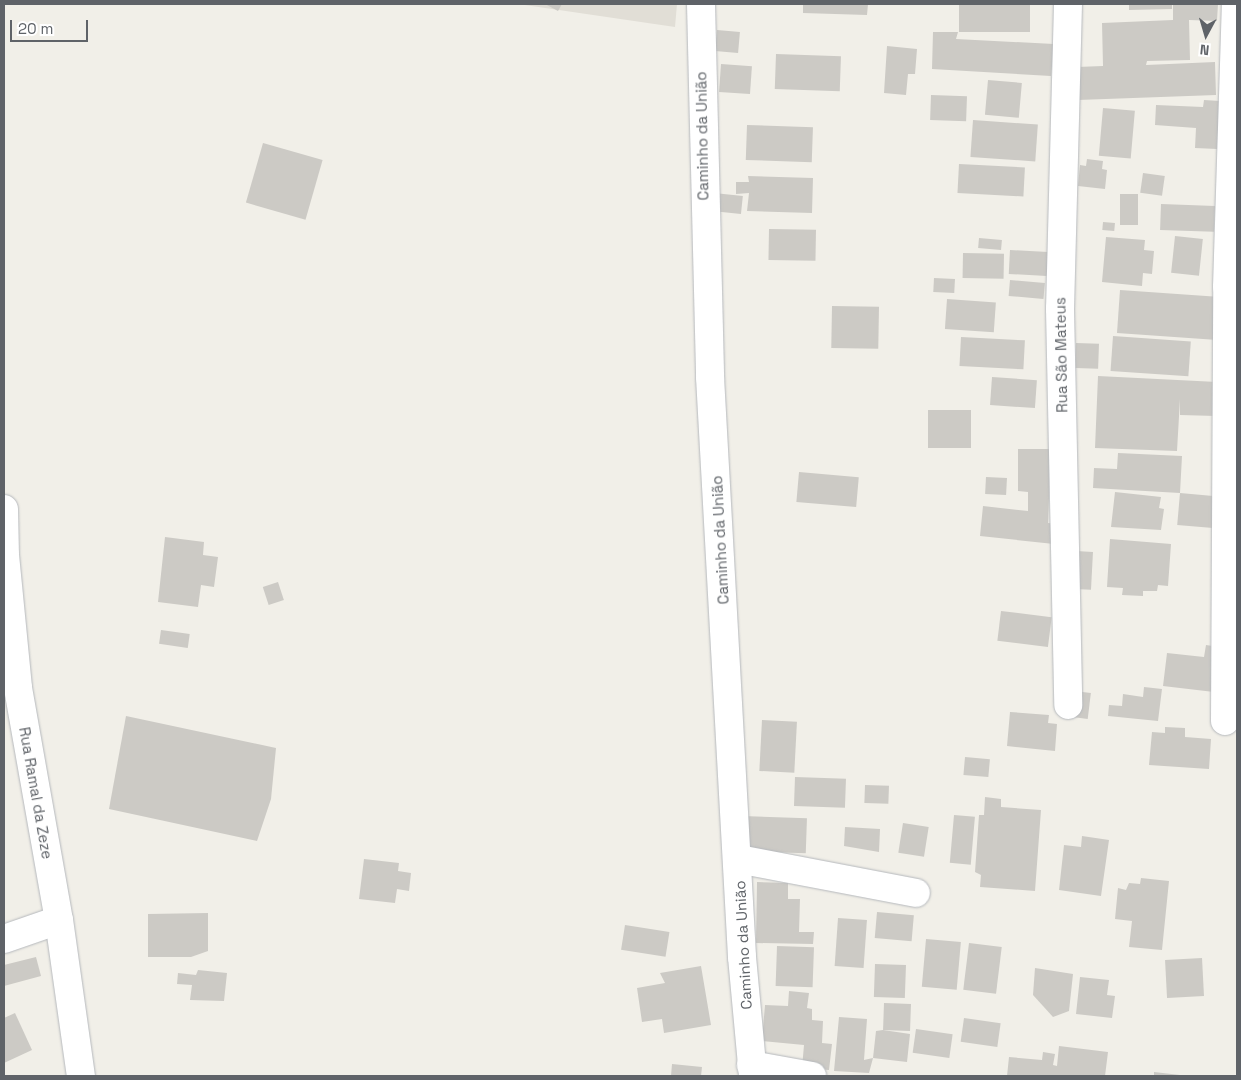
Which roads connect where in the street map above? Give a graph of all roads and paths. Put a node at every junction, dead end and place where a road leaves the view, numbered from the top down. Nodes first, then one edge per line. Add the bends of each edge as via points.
1 (701, 4) edge
2 (1068, 4) edge
3 (1236, 4) edge
4 (4, 509) edge
5 (1068, 705) dead end
6 (1225, 721) dead end
7 (738, 859) junction
8 (916, 893) dead end
9 (59, 920) junction
10 (4, 939) edge
11 (752, 1070) edge
12 (81, 1076) edge
13 (812, 1076) edge

1 - 7 street, Caminho da União via 708,329
2 - 5 street, Rua São Mateus via 1060,309
3 - 6 street via 1227,287
4 - 9 street, Rua Ramal da Zeze via 5,555 18,688
7 - 8 street
7 - 11 street, Caminho da União
9 - 10 street
9 - 12 street, Rua Ramal da Zeze
11 - 13 street

